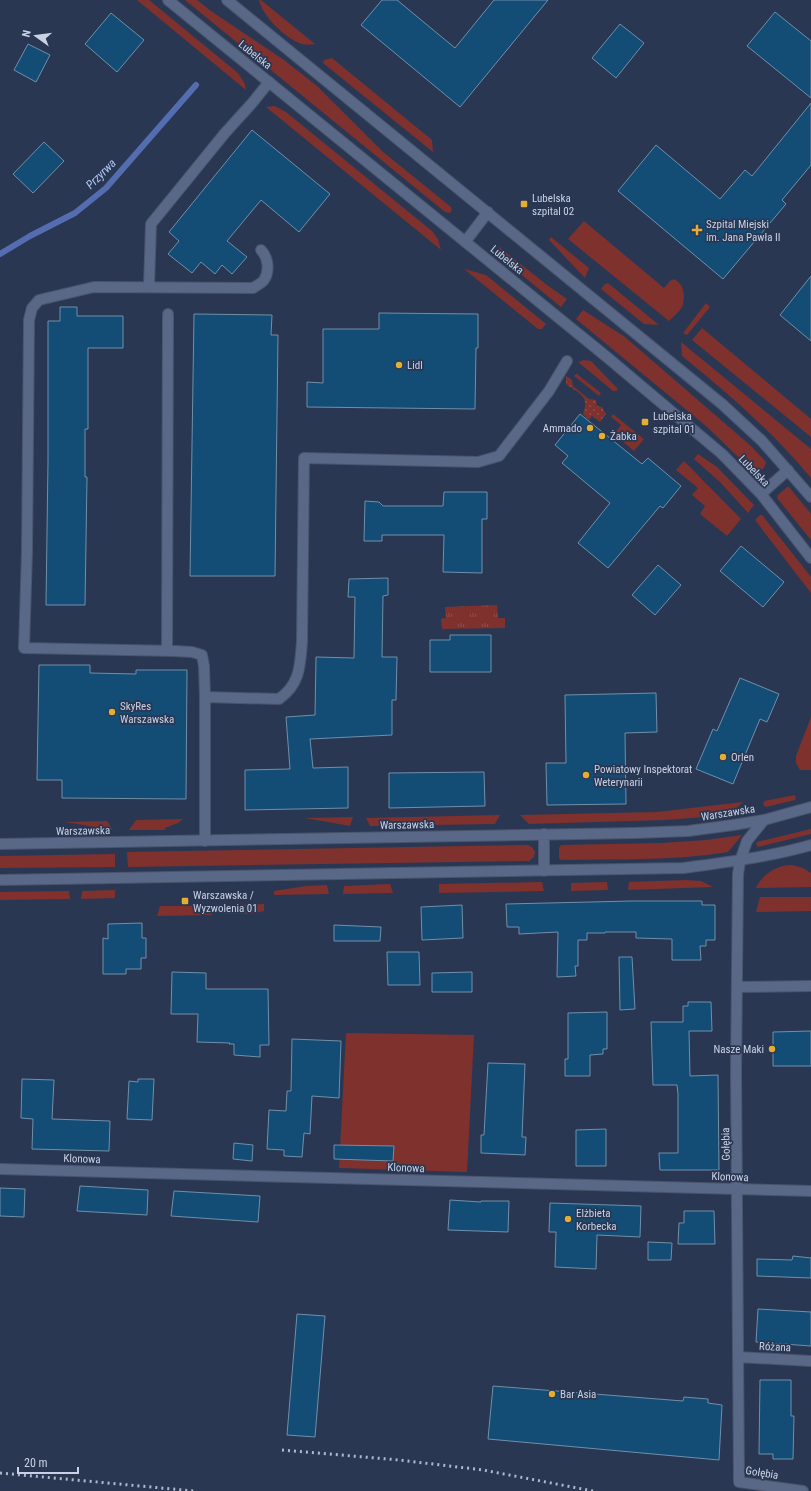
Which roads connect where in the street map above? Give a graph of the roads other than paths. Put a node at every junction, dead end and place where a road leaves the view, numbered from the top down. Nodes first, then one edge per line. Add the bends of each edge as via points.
1 (168, 0) edge
2 (227, 0) edge
3 (269, 82) junction
4 (488, 212) junction
5 (465, 242) junction
6 (261, 250) dead end
7 (149, 286) junction
8 (168, 314) dead end
9 (567, 361) dead end
10 (788, 470) junction
11 (761, 494) junction
12 (811, 497) edge
13 (811, 558) edge
14 (167, 651) junction
15 (205, 697) junction
16 (811, 807) edge
17 (764, 820) junction
18 (544, 834) junction
19 (205, 841) junction
20 (0, 844) edge
21 (811, 845) edge
22 (740, 861) junction
23 (544, 870) junction
24 (0, 880) edge
25 (811, 986) edge
26 (738, 987) junction
27 (0, 1169) edge
28 (738, 1189) junction
29 (811, 1192) edge
30 (738, 1357) junction
31 (811, 1361) edge
32 (803, 1491) edge

1 - 3 street, Lubelska
2 - 4 street
3 - 5 street, Lubelska
3 - 7 street via 151,224
4 - 5 street
4 - 10 street via 722,404 762,441
5 - 11 street, Lubelska via 673,412 722,454
6 - 7 street via 266,255 268,267 264,280 253,288
7 - 14 street via 94,287 39,300 32,308 29,320 24,648
8 - 14 street
9 - 15 street via 549,391 498,456 478,462 304,458 302,642 296,680 288,692 278,699
10 - 11 street
10 - 12 street
11 - 13 street, Lubelska
14 - 15 street via 202,655
15 - 19 street
16 - 17 street, Warszawska
17 - 18 street, Warszawska via 688,831
17 - 22 street, Gołębia via 747,841
18 - 19 street, Warszawska
18 - 23 street
19 - 20 street, Warszawska
21 - 22 street
22 - 23 street via 684,868
22 - 26 street, Gołębia
23 - 24 street
25 - 26 street
26 - 28 street, Gołębia
27 - 28 street, Klonowa
28 - 29 street, Klonowa
28 - 30 street, Gołębia
30 - 31 street, Różana
30 - 32 street, Gołębia via 739,1482

